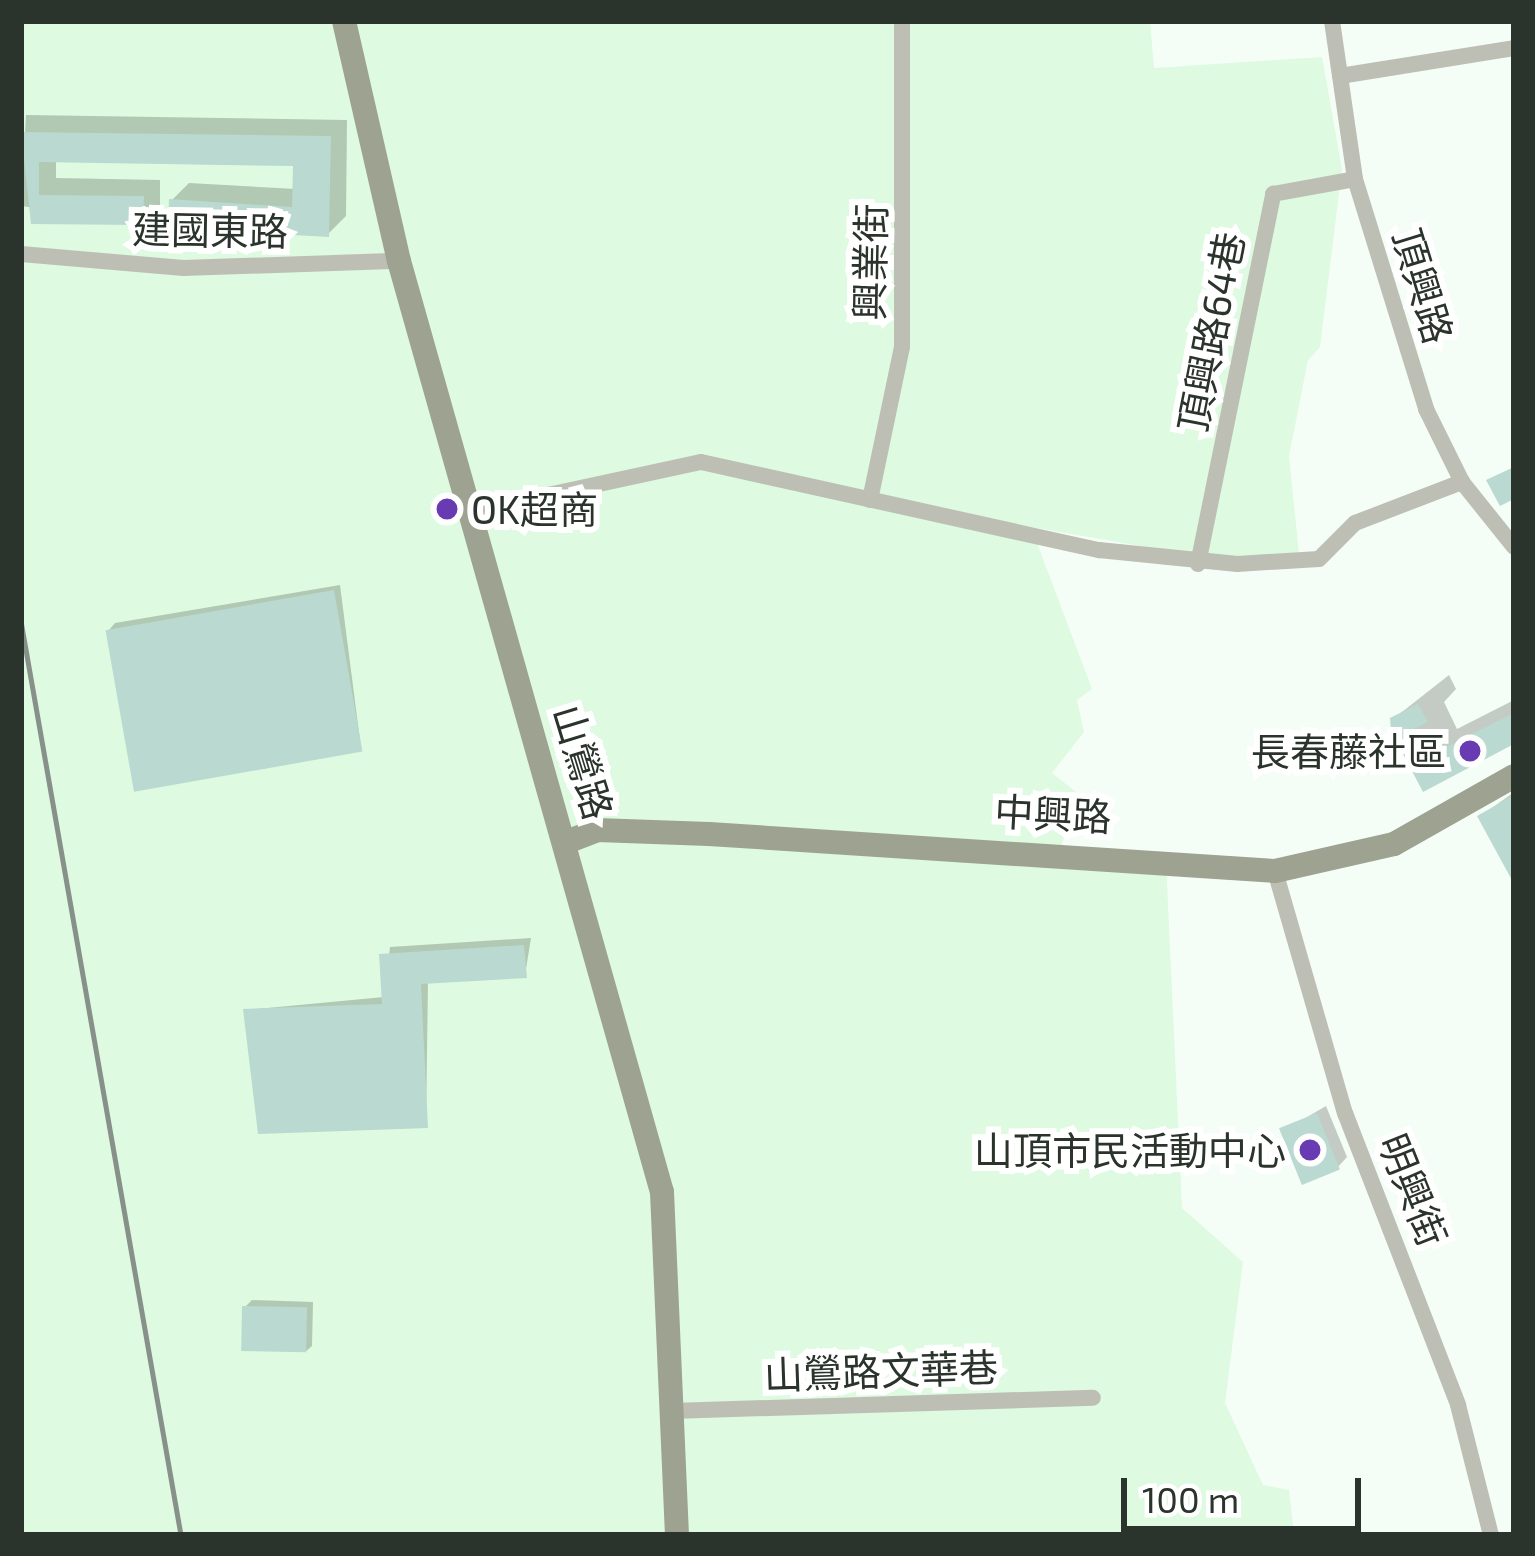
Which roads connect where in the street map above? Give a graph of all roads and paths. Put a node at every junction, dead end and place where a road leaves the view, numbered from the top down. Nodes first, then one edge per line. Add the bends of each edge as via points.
1 (344, 21) edge
2 (902, 21) edge
3 (1332, 21) edge
4 (1514, 48) edge
5 (1340, 76) junction
6 (1355, 179) junction
7 (21, 254) edge
8 (399, 261) junction
9 (1462, 482) junction
10 (870, 500) junction
11 (474, 511) junction
12 (1514, 547) edge
13 (1198, 564) junction
14 (1514, 776) edge
15 (569, 841) junction
16 (1274, 871) junction
17 (1093, 1398) dead end
18 (672, 1411) junction
19 (677, 1535) edge
20 (1490, 1535) edge

1 - 8 street, 山鶯路
2 - 10 street, 興業街 via 900,379
3 - 5 street, 頂興路
4 - 5 street
5 - 6 street, 頂興路
6 - 9 street, 頂興路 via 1426,409
6 - 13 street, 頂興路64巷 via 1273,194
7 - 8 street, 建國東路 via 183,268
8 - 11 street, 山鶯路
9 - 12 street, 頂興路
9 - 13 street via 1355,523 1319,559
10 - 11 street via 701,462
10 - 13 street
11 - 15 street, 山鶯路
14 - 16 street, 中興路 via 1394,844
15 - 16 street, 中興路 via 597,830 709,834
15 - 18 street, 山鶯路 via 662,1192
16 - 20 street, 明興街 via 1345,1113 1458,1405
17 - 18 street, 山鶯路文華巷
18 - 19 street, 山鶯路

